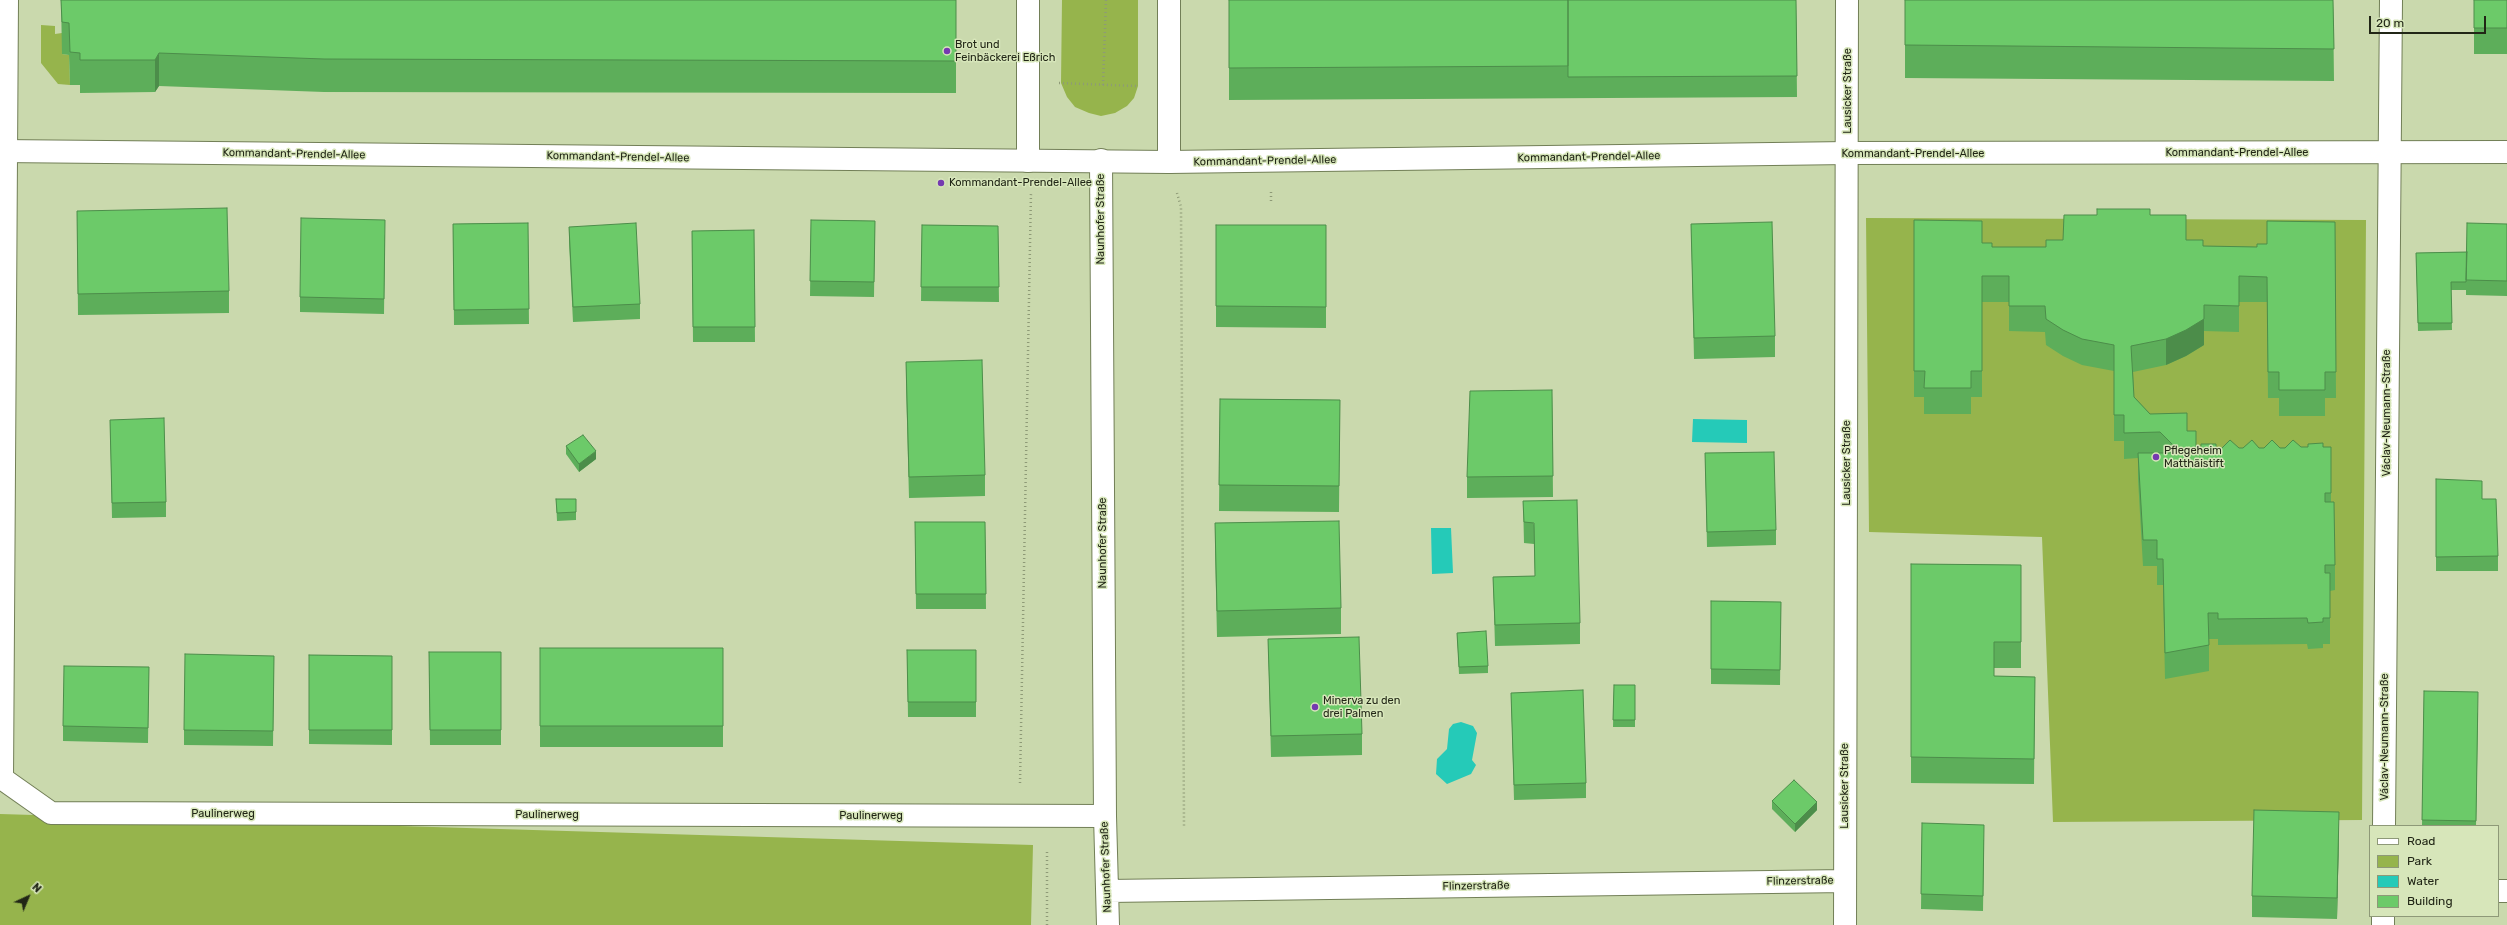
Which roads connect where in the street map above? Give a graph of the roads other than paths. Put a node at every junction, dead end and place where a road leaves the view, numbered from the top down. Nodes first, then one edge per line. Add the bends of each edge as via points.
1 (7, 0) edge
2 (1028, 0) edge
3 (1169, 0) edge
4 (1847, 0) edge
5 (2391, 0) edge
6 (4, 151) edge
7 (2507, 152) edge
8 (2389, 153) junction
9 (1848, 154) junction
10 (1101, 160) junction
11 (1028, 161) junction
12 (1169, 162) junction
13 (1, 777) edge
14 (1105, 816) junction
15 (2384, 825) edge
16 (1845, 881) junction
17 (1108, 891) junction
18 (1108, 925) edge
19 (1845, 925) edge

1 - 6 street
2 - 11 street
3 - 12 street
4 - 9 street, Lausicker Straße
5 - 8 street, Václav-Neumann-Straße
6 - 11 street, Kommandant-Prendel-Allee
6 - 13 street
7 - 8 street, Kommandant-Prendel-Allee
8 - 9 street, Kommandant-Prendel-Allee
8 - 15 street, Václav-Neumann-Straße
9 - 12 street, Kommandant-Prendel-Allee
9 - 16 street, Lausicker Straße
10 - 11 street, Kommandant-Prendel-Allee
10 - 12 street, Kommandant-Prendel-Allee
10 - 14 street, Naunhofer Straße
13 - 14 street, Paulinerweg via 51,813
14 - 17 street, Naunhofer Straße
16 - 17 street, Flinzerstraße
16 - 19 street, Lausicker Straße
17 - 18 street, Naunhofer Straße

